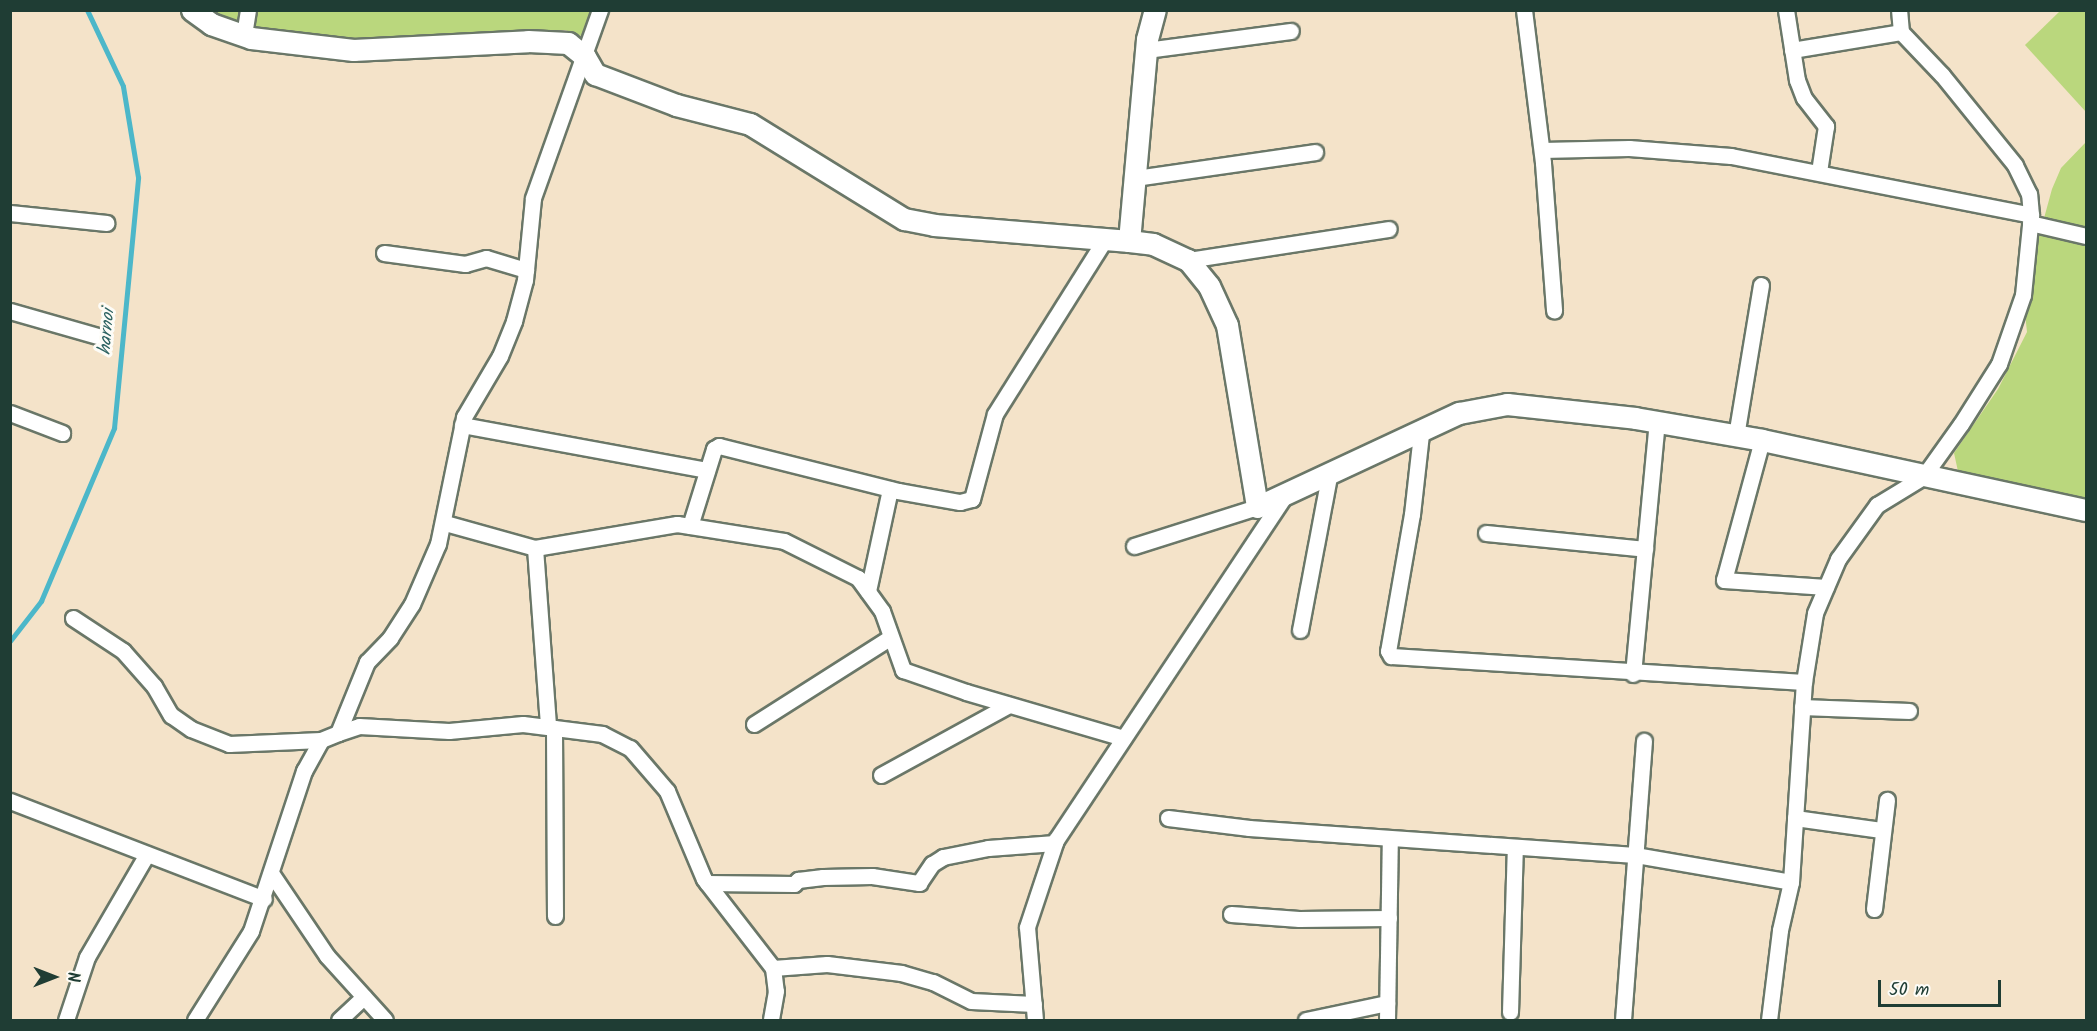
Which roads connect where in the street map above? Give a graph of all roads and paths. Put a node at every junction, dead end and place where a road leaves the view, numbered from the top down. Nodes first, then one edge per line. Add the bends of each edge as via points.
1 (192, 10) edge
2 (248, 10) edge
3 (600, 10) edge
4 (1155, 10) edge
5 (1524, 10) edge
6 (1786, 10) edge
7 (1899, 10) edge
8 (1291, 31) dead end
9 (1901, 32) junction
10 (244, 35) junction
11 (1146, 50) junction
12 (1792, 50) junction
13 (585, 57) junction
14 (1542, 150) junction
15 (1315, 152) dead end
16 (1819, 172) junction
17 (1135, 178) junction
18 (10, 213) edge
19 (2031, 219) junction
20 (106, 223) dead end
21 (1389, 229) dead end
22 (2086, 236) edge
23 (1105, 239) junction
24 (1129, 241) junction
25 (384, 254) dead end
26 (1188, 260) junction
27 (526, 270) junction
28 (1761, 285) dead end
29 (10, 311) edge
30 (1554, 311) dead end
31 (99, 336) dead end
32 (10, 413) edge
33 (1657, 422) junction
34 (462, 425) junction
35 (62, 433) dead end
36 (1421, 434) junction
37 (1736, 435) junction
38 (1762, 440) junction
39 (707, 470) junction
40 (1329, 477) junction
41 (1923, 477) junction
42 (890, 489) junction
43 (1283, 498) junction
44 (1257, 507) junction
45 (2086, 510) edge
46 (445, 523) junction
47 (690, 526) junction
48 (1486, 533) dead end
49 (1134, 546) dead end
50 (535, 548) junction
51 (1645, 549) junction
52 (1826, 587) junction
53 (868, 591) junction
54 (74, 618) dead end
55 (1300, 630) dead end
56 (891, 637) junction
57 (1633, 674) junction
58 (1804, 682) junction
59 (1009, 705) junction
60 (1802, 707) junction
61 (1909, 711) dead end
62 (754, 724) dead end
63 (551, 728) junction
64 (338, 733) junction
65 (1123, 738) junction
66 (321, 740) junction
67 (1644, 741) dead end
68 (881, 775) dead end
69 (1887, 800) dead end
70 (10, 801) edge
71 (1168, 818) dead end
72 (1795, 818) junction
73 (1881, 830) junction
74 (1390, 839) junction
75 (1055, 843) junction
76 (1515, 848) junction
77 (147, 854) junction
78 (1635, 855) junction
79 (271, 873) junction
80 (1791, 882) junction
81 (706, 883) junction
82 (264, 899) junction
83 (1874, 909) dead end
84 (1231, 914) dead end
85 (555, 916) dead end
86 (1389, 918) junction
87 (773, 968) junction
88 (364, 996) junction
89 (1387, 1003) junction
90 (1034, 1004) junction
91 (1510, 1012) dead end
92 (66, 1020) edge
93 (195, 1020) edge
94 (339, 1020) edge
95 (385, 1020) edge
96 (771, 1020) edge
97 (1035, 1020) edge
98 (1306, 1020) edge
99 (1387, 1020) edge
100 (1623, 1020) edge
101 (1769, 1020) edge

1 - 10 street via 211,24
2 - 10 street
3 - 13 street
4 - 11 street
5 - 14 street
6 - 12 street
7 - 9 street
8 - 11 street
9 - 12 street
9 - 19 street via 1942,75 2015,165 2029,194
10 - 13 street via 352,50 528,41 568,43
11 - 17 street
12 - 16 street via 1804,98 1827,126
13 - 23 street via 596,74 621,85 676,105 750,124 904,219 934,225
13 - 27 street via 533,198
14 - 16 street via 1629,148 1731,156
14 - 30 street
15 - 17 street
16 - 19 street
17 - 24 street
18 - 20 street
19 - 22 street
19 - 41 street via 2021,309 1999,364
21 - 26 street
23 - 24 street
23 - 42 street via 995,414 972,499 960,502
24 - 26 street via 1153,244
25 - 27 street via 465,264 486,258
26 - 44 street via 1209,286 1227,325
27 - 34 street via 514,321 500,356
28 - 37 street
29 - 31 street
32 - 35 street
33 - 36 street via 1507,404 1459,413
33 - 37 street
33 - 51 street
34 - 39 street
34 - 46 street
36 - 40 street
36 - 57 street via 1390,656
37 - 38 street
38 - 41 street
38 - 52 street via 1724,580
39 - 42 street via 714,449 719,446
39 - 47 street
40 - 43 street
40 - 55 street
41 - 45 street
41 - 52 street via 1877,505 1838,559
42 - 53 street
43 - 44 street
43 - 65 street
44 - 49 street
46 - 50 street
46 - 64 street via 412,604 390,638 367,662
47 - 50 street via 677,524
47 - 53 street via 784,541 858,578
48 - 51 street
50 - 63 street
51 - 57 street
52 - 58 street via 1815,613
53 - 56 street via 882,611
54 - 66 street via 123,651 154,686 171,715 191,729 229,744
56 - 59 street via 903,670
56 - 62 street
57 - 58 street
58 - 60 street
59 - 65 street
59 - 68 street
60 - 61 street
60 - 72 street
63 - 64 street via 523,724 405,731 359,726
63 - 81 street via 602,734 630,748 666,791
63 - 85 street
64 - 66 street
65 - 75 street
66 - 79 street via 304,771
67 - 78 street
69 - 73 street
70 - 77 street
71 - 74 street
72 - 73 street
72 - 80 street
73 - 83 street
74 - 76 street
74 - 86 street
75 - 81 street via 988,848 943,857 932,864 920,883 872,876 823,877 794,884
75 - 90 street via 1027,927
76 - 78 street
76 - 91 street
77 - 82 street
77 - 92 street via 87,957
78 - 80 street
78 - 100 street
79 - 82 street
79 - 88 street via 327,956
80 - 101 street via 1780,930
81 - 87 street
82 - 93 street via 251,931
84 - 86 street via 1299,919
86 - 89 street
87 - 90 street via 827,964 901,973 933,982 972,1001
87 - 96 street via 776,991
88 - 94 street
88 - 95 street
89 - 98 street
89 - 99 street
90 - 97 street

